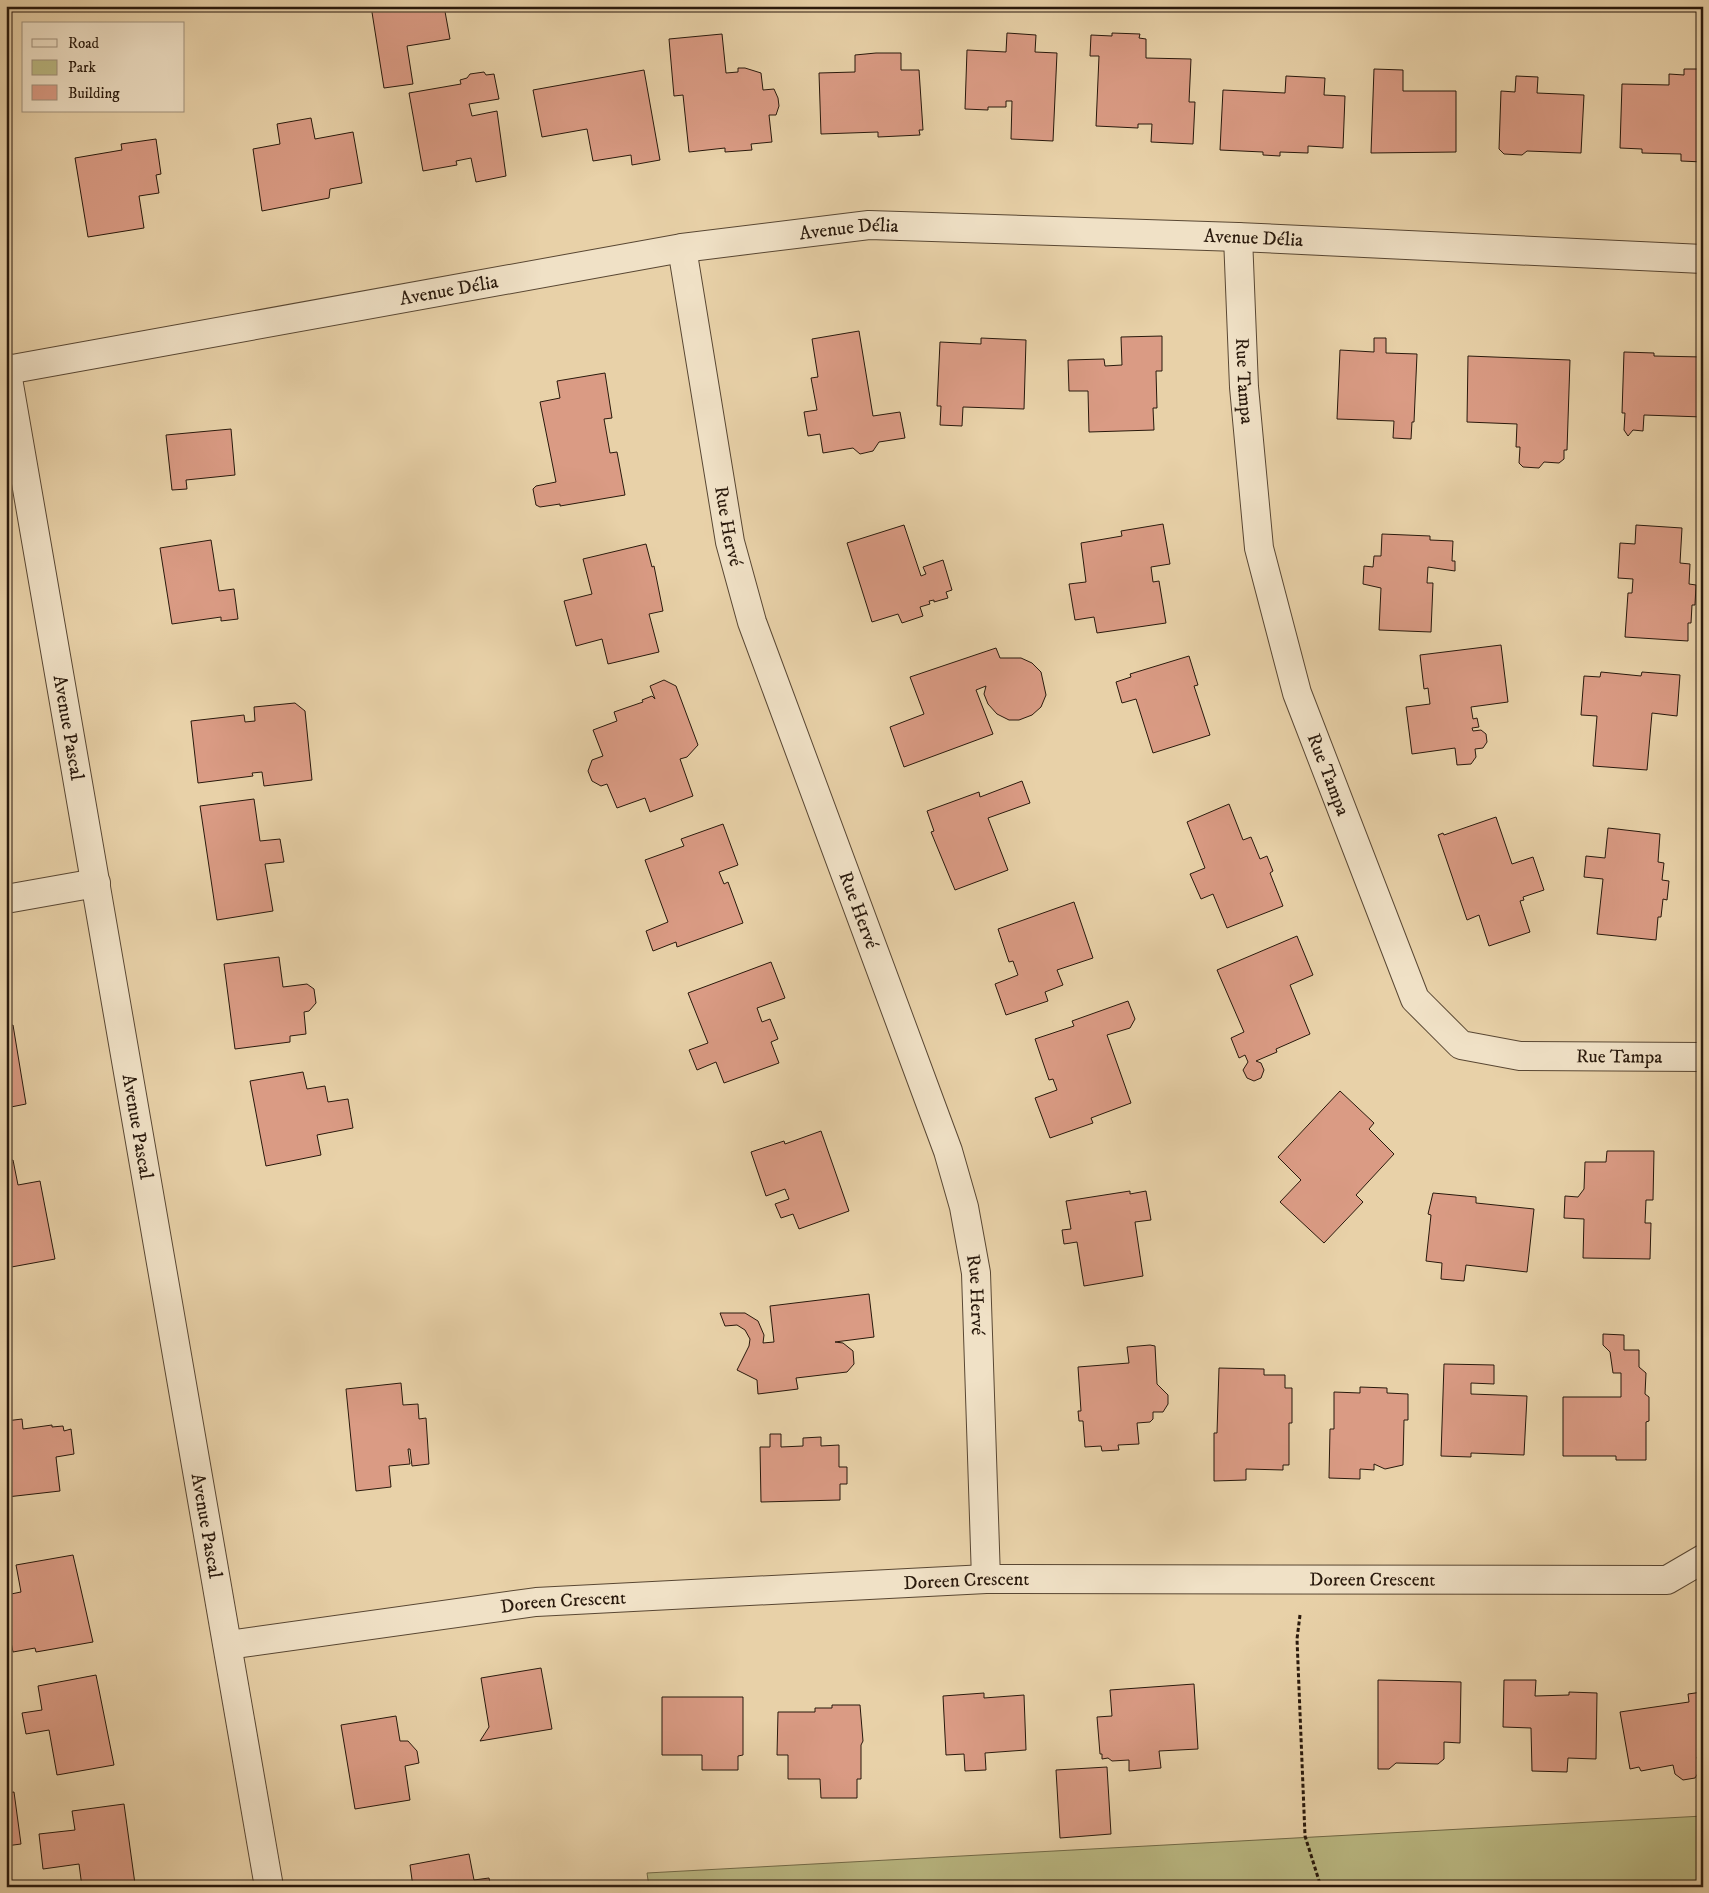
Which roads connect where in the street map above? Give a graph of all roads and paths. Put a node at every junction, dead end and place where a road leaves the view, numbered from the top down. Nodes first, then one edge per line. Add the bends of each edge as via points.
1 (1238, 237) junction
2 (682, 248) junction
3 (1703, 259) edge
4 (6, 368) edge
5 (96, 883) junction
6 (6, 899) edge
7 (1703, 1057) edge
8 (1703, 1559) edge
9 (986, 1579) junction
10 (1304, 1580) junction
11 (228, 1645) junction
12 (269, 1887) edge
13 (1321, 1887) edge

1 - 2 street, Avenue Délia via 869,224
1 - 3 street, Avenue Délia
1 - 7 street, Rue Tampa via 1244,387 1258,548 1297,693 1415,999 1461,1045 1520,1056
2 - 4 street, Avenue Délia
2 - 9 street, Rue Hervé via 730,542 752,622 948,1151 964,1207 976,1273
4 - 5 street, Avenue Pascal
5 - 6 street
5 - 11 street, Avenue Pascal
8 - 10 street, Doreen Crescent via 1667,1580
9 - 10 street, Doreen Crescent
9 - 11 street, Doreen Crescent via 536,1602
10 - 13 path via 1297,1639 1305,1836
11 - 12 street, Avenue Pascal

